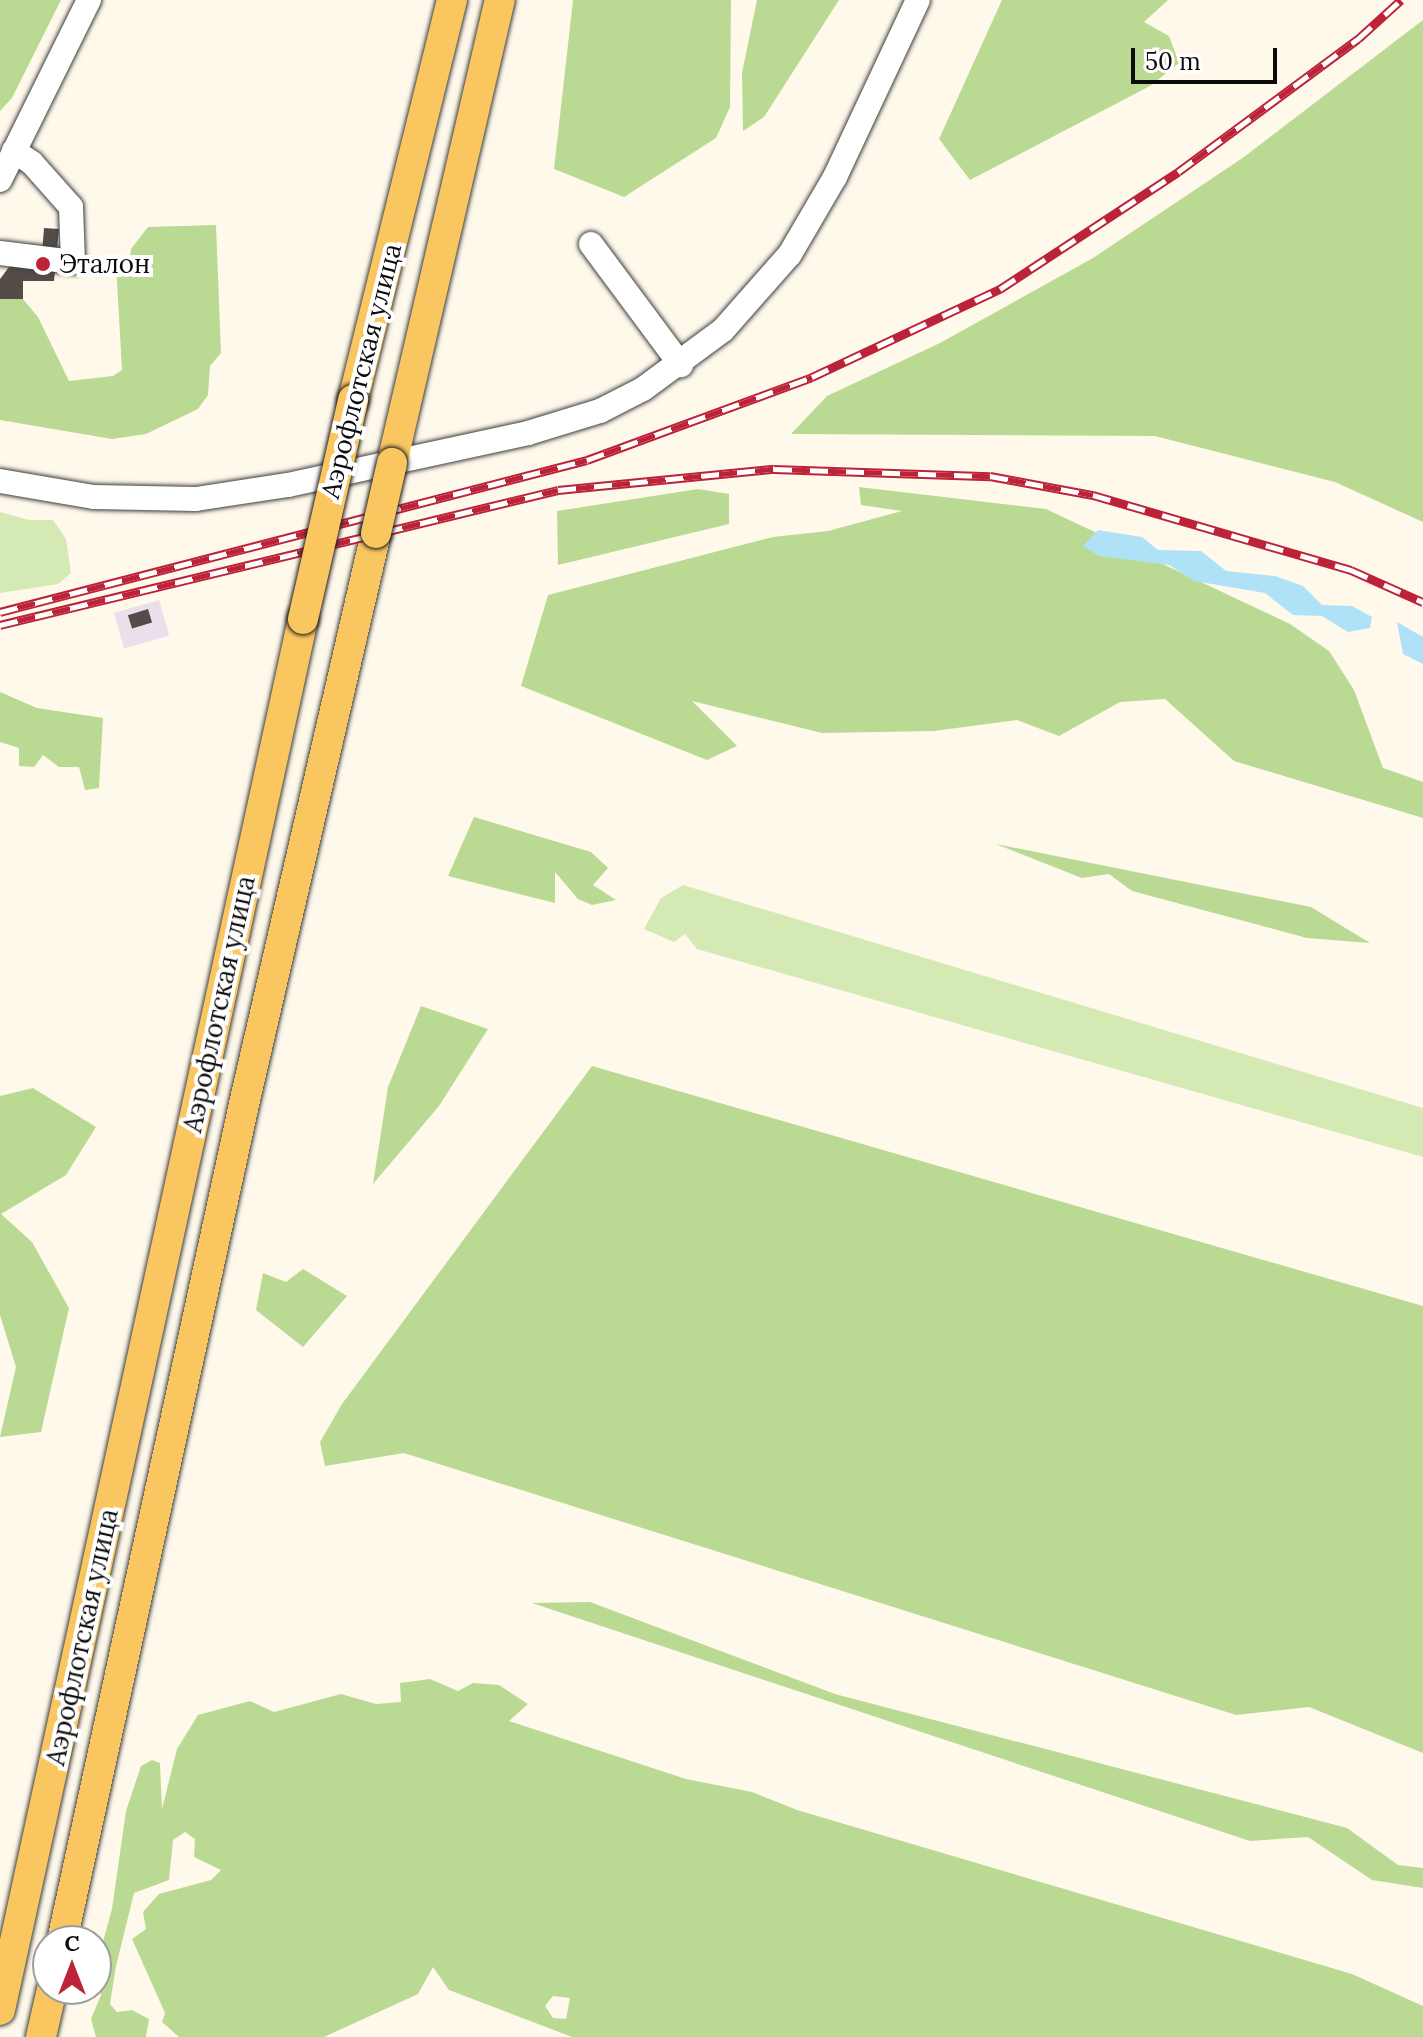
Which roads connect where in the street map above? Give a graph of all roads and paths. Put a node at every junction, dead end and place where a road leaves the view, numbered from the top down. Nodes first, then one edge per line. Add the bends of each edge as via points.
1 (89, 0) edge
2 (500, 0) edge
3 (918, 0) edge
4 (448, 8) edge
5 (14, 151) junction
6 (0, 180) edge
7 (591, 244) dead end
8 (0, 253) edge
9 (681, 365) junction
10 (392, 463) junction
11 (0, 473) edge
12 (11, 483) edge
13 (66, 1925) edge
14 (48, 2005) edge
15 (0, 2010) edge
16 (41, 2037) edge

1 - 5 street
2 - 10 main road, Аэрофлотская улица
3 - 9 street via 842,165 790,254 749,303
4 - 15 main road, Аэрофлотская улица, bridge via 303,619
5 - 6 street
5 - 8 street via 32,163 71,207 73,262
7 - 9 street
9 - 10 street via 600,411
10 - 12 street via 196,499 94,497
10 - 13 main road, Аэрофлотская улица, bridge
11 - 12 street
14 - 16 main road

